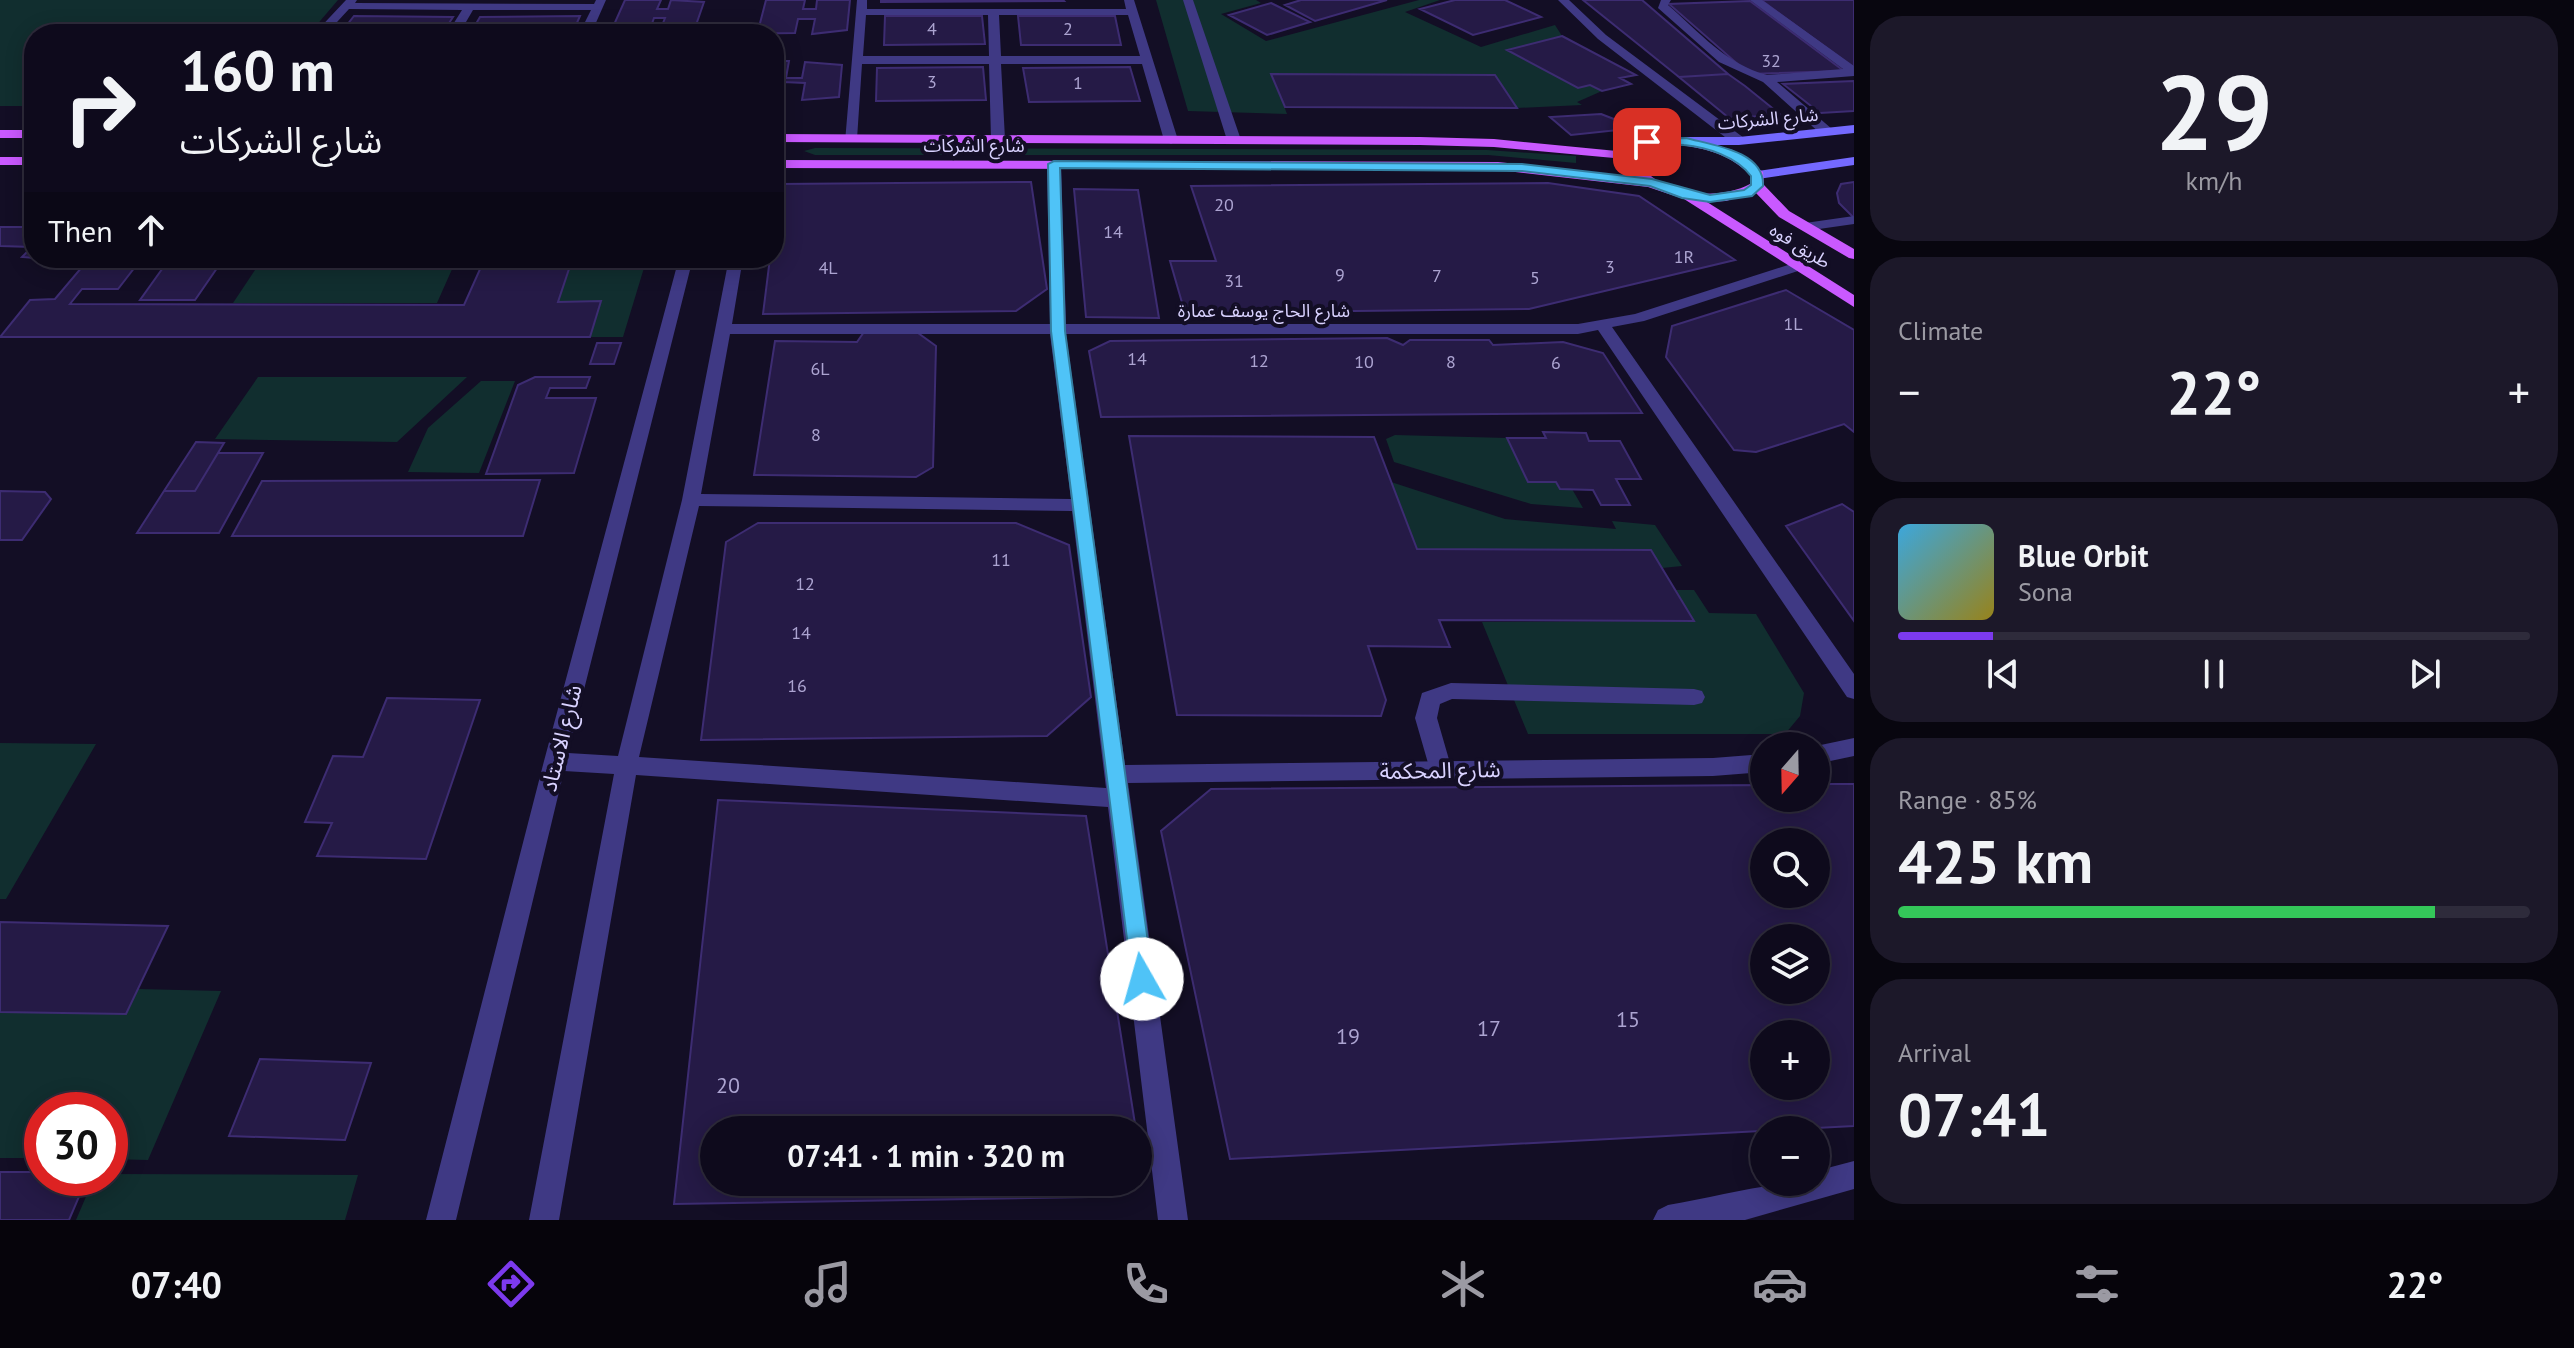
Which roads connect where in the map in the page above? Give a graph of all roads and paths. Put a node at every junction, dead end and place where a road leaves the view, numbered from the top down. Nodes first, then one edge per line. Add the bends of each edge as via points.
1 (1188, 0) edge
2 (1563, 0) edge
3 (1666, 0) edge
4 (1755, 0) edge
5 (349, 3) edge
6 (599, 4) edge
7 (470, 6) junction
8 (861, 6) edge
9 (1067, 6) edge
10 (1130, 6) edge
11 (993, 12) junction
12 (329, 24) edge
13 (459, 24) edge
14 (590, 24) edge
15 (857, 60) junction
16 (995, 60) junction
17 (1147, 60) junction
18 (1854, 72) edge
19 (1767, 79) junction
20 (1854, 129) edge
21 (1827, 132) junction
22 (0, 134) edge
23 (24, 134) edge
24 (784, 138) edge
25 (850, 139) junction
26 (998, 139) junction
27 (1171, 140) junction
28 (1234, 140) junction
29 (1686, 141) junction
30 (1739, 141) junction
31 (1630, 156) junction
32 (0, 161) edge
33 (24, 161) edge
34 (1854, 161) edge
35 (784, 164) edge
36 (1054, 164) junction
37 (1757, 181) junction
38 (1652, 183) junction
39 (1686, 195) junction
40 (1854, 220) edge
41 (1805, 227) junction
42 (1854, 255) edge
43 (1796, 267) junction
44 (683, 268) edge
45 (734, 268) edge
46 (1854, 302) edge
47 (1603, 326) junction
48 (722, 329) junction
49 (1058, 331) junction
50 (691, 500) junction
51 (1080, 505) junction
52 (1854, 691) edge
53 (1694, 697) dead end
54 (1854, 747) edge
55 (1830, 752) edge
56 (555, 761) junction
57 (1750, 763) edge
58 (626, 767) junction
59 (1441, 770) junction
60 (1115, 774) junction
61 (1118, 798) junction
62 (1854, 1175) edge
63 (441, 1220) edge
64 (544, 1220) edge
65 (1173, 1220) edge
66 (1668, 1220) edge

1 - 28 street
2 - 30 street via 1602,37
3 - 19 street via 1662,6 1728,64
4 - 18 street
5 - 7 street
5 - 12 street
6 - 7 street
6 - 14 street
7 - 13 street
8 - 11 street
8 - 15 street
9 - 10 street
9 - 11 street
10 - 17 street
11 - 16 street
15 - 16 street
15 - 25 street
16 - 17 street
16 - 26 street
17 - 27 street
18 - 19 street
19 - 21 street
20 - 21 main road, شارع الشركات
21 - 30 main road, شارع الشركات
22 - 23 main road
24 - 25 main road, شارع الشركات
25 - 26 main road, شارع الشركات
26 - 27 main road, شارع الشركات
27 - 28 main road, شارع الشركات
28 - 31 main road, شارع الشركات via 1481,142
29 - 30 main road, شارع الشركات
29 - 31 main road, طريق فوه via 1647,142
29 - 37 main road, طريق فوه via 1732,154 1749,164
31 - 38 main road via 1631,164
32 - 33 main road
34 - 37 main road
35 - 36 main road, شارع الشركات
36 - 38 main road, شارع الشركات via 1498,166
36 - 49 street
37 - 39 main road via 1748,194 1732,198
37 - 41 main road, طريق فوه via 1772,205
38 - 39 main road, شارع الشركات
39 - 43 main road, طريق فوه
40 - 41 street
41 - 42 main road, طريق فوه
43 - 46 main road, طريق فوه
43 - 47 street, شارع الحاج يوسف عمارة
44 - 56 street, شارع الاستاد
45 - 48 street
47 - 49 street, شارع الحاج يوسف عمارة
47 - 52 street
48 - 49 street, شارع الحاج يوسف عمارة
48 - 50 street
49 - 51 street
50 - 51 street
50 - 58 street
51 - 60 street
53 - 59 street via 1451,691 1430,699 1426,718
54 - 55 street
56 - 58 street
56 - 63 street, شارع الاستاد
57 - 59 street, شارع المحكمة
58 - 61 street
58 - 64 street
59 - 60 street, شارع المحكمة
60 - 61 street
61 - 65 street
62 - 66 street

